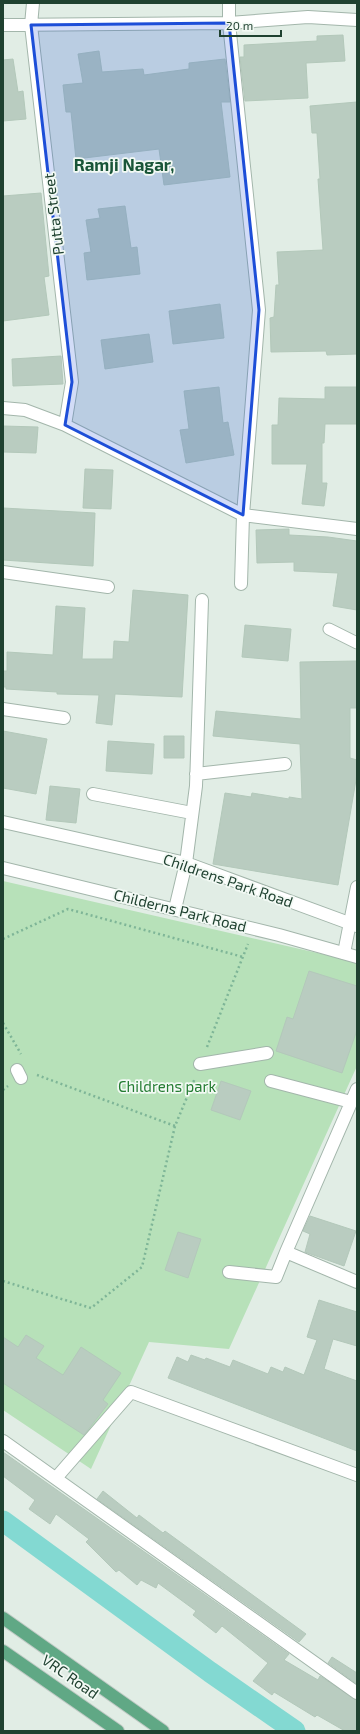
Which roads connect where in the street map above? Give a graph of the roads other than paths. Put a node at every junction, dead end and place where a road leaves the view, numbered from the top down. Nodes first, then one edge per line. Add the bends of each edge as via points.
1 (33, 3) edge
2 (229, 3) edge
3 (357, 20) edge
4 (229, 23) junction
5 (3, 25) edge
6 (31, 25) junction
7 (3, 408) edge
8 (65, 425) junction
9 (243, 515) junction
10 (357, 529) edge
11 (3, 572) edge
12 (240, 584) dead end
13 (108, 587) dead end
14 (202, 600) dead end
15 (329, 629) dead end
16 (357, 643) edge
17 (3, 709) edge
18 (64, 718) dead end
19 (285, 764) dead end
20 (196, 774) junction
21 (93, 794) dead end
22 (192, 813) junction
23 (3, 822) edge
24 (186, 863) junction
25 (3, 868) edge
26 (357, 887) edge
27 (175, 910) junction
28 (353, 925) edge
29 (344, 953) junction
30 (357, 957) edge
31 (267, 1053) dead end
32 (200, 1064) road end
33 (271, 1081) dead end
34 (357, 1089) edge
35 (351, 1102) junction
36 (286, 1252) junction
37 (229, 1272) dead end
38 (357, 1282) edge
39 (3, 1441) edge
40 (357, 1475) edge
41 (56, 1478) junction
42 (3, 1618) edge
43 (3, 1651) edge
44 (357, 1693) edge
45 (118, 1731) edge
46 (163, 1731) edge

1 - 6 street, Putta Street
2 - 4 street
3 - 4 street via 308,17
4 - 6 street
4 - 9 street via 259,310
5 - 6 street
6 - 8 street, Putta Street via 72,382
7 - 8 street via 26,410
8 - 9 street
9 - 10 street
9 - 12 street
11 - 13 street
14 - 20 street
15 - 16 lane
17 - 18 street
19 - 20 street
20 - 22 street
21 - 22 street
22 - 24 street
23 - 24 street, Childrens Park Road
24 - 27 street
24 - 28 street, Childrens Park Road
25 - 27 street, Childerns Park Road
26 - 28 street
27 - 29 street, Childerns Park Road
28 - 29 street
29 - 30 street, Childerns Park Road
31 - 32 street
33 - 35 street
34 - 35 street
35 - 36 street
36 - 37 street via 276,1277
36 - 38 street
39 - 41 street
40 - 41 street via 131,1392
41 - 44 street
42 - 46 main road
43 - 45 main road, VRC Road

